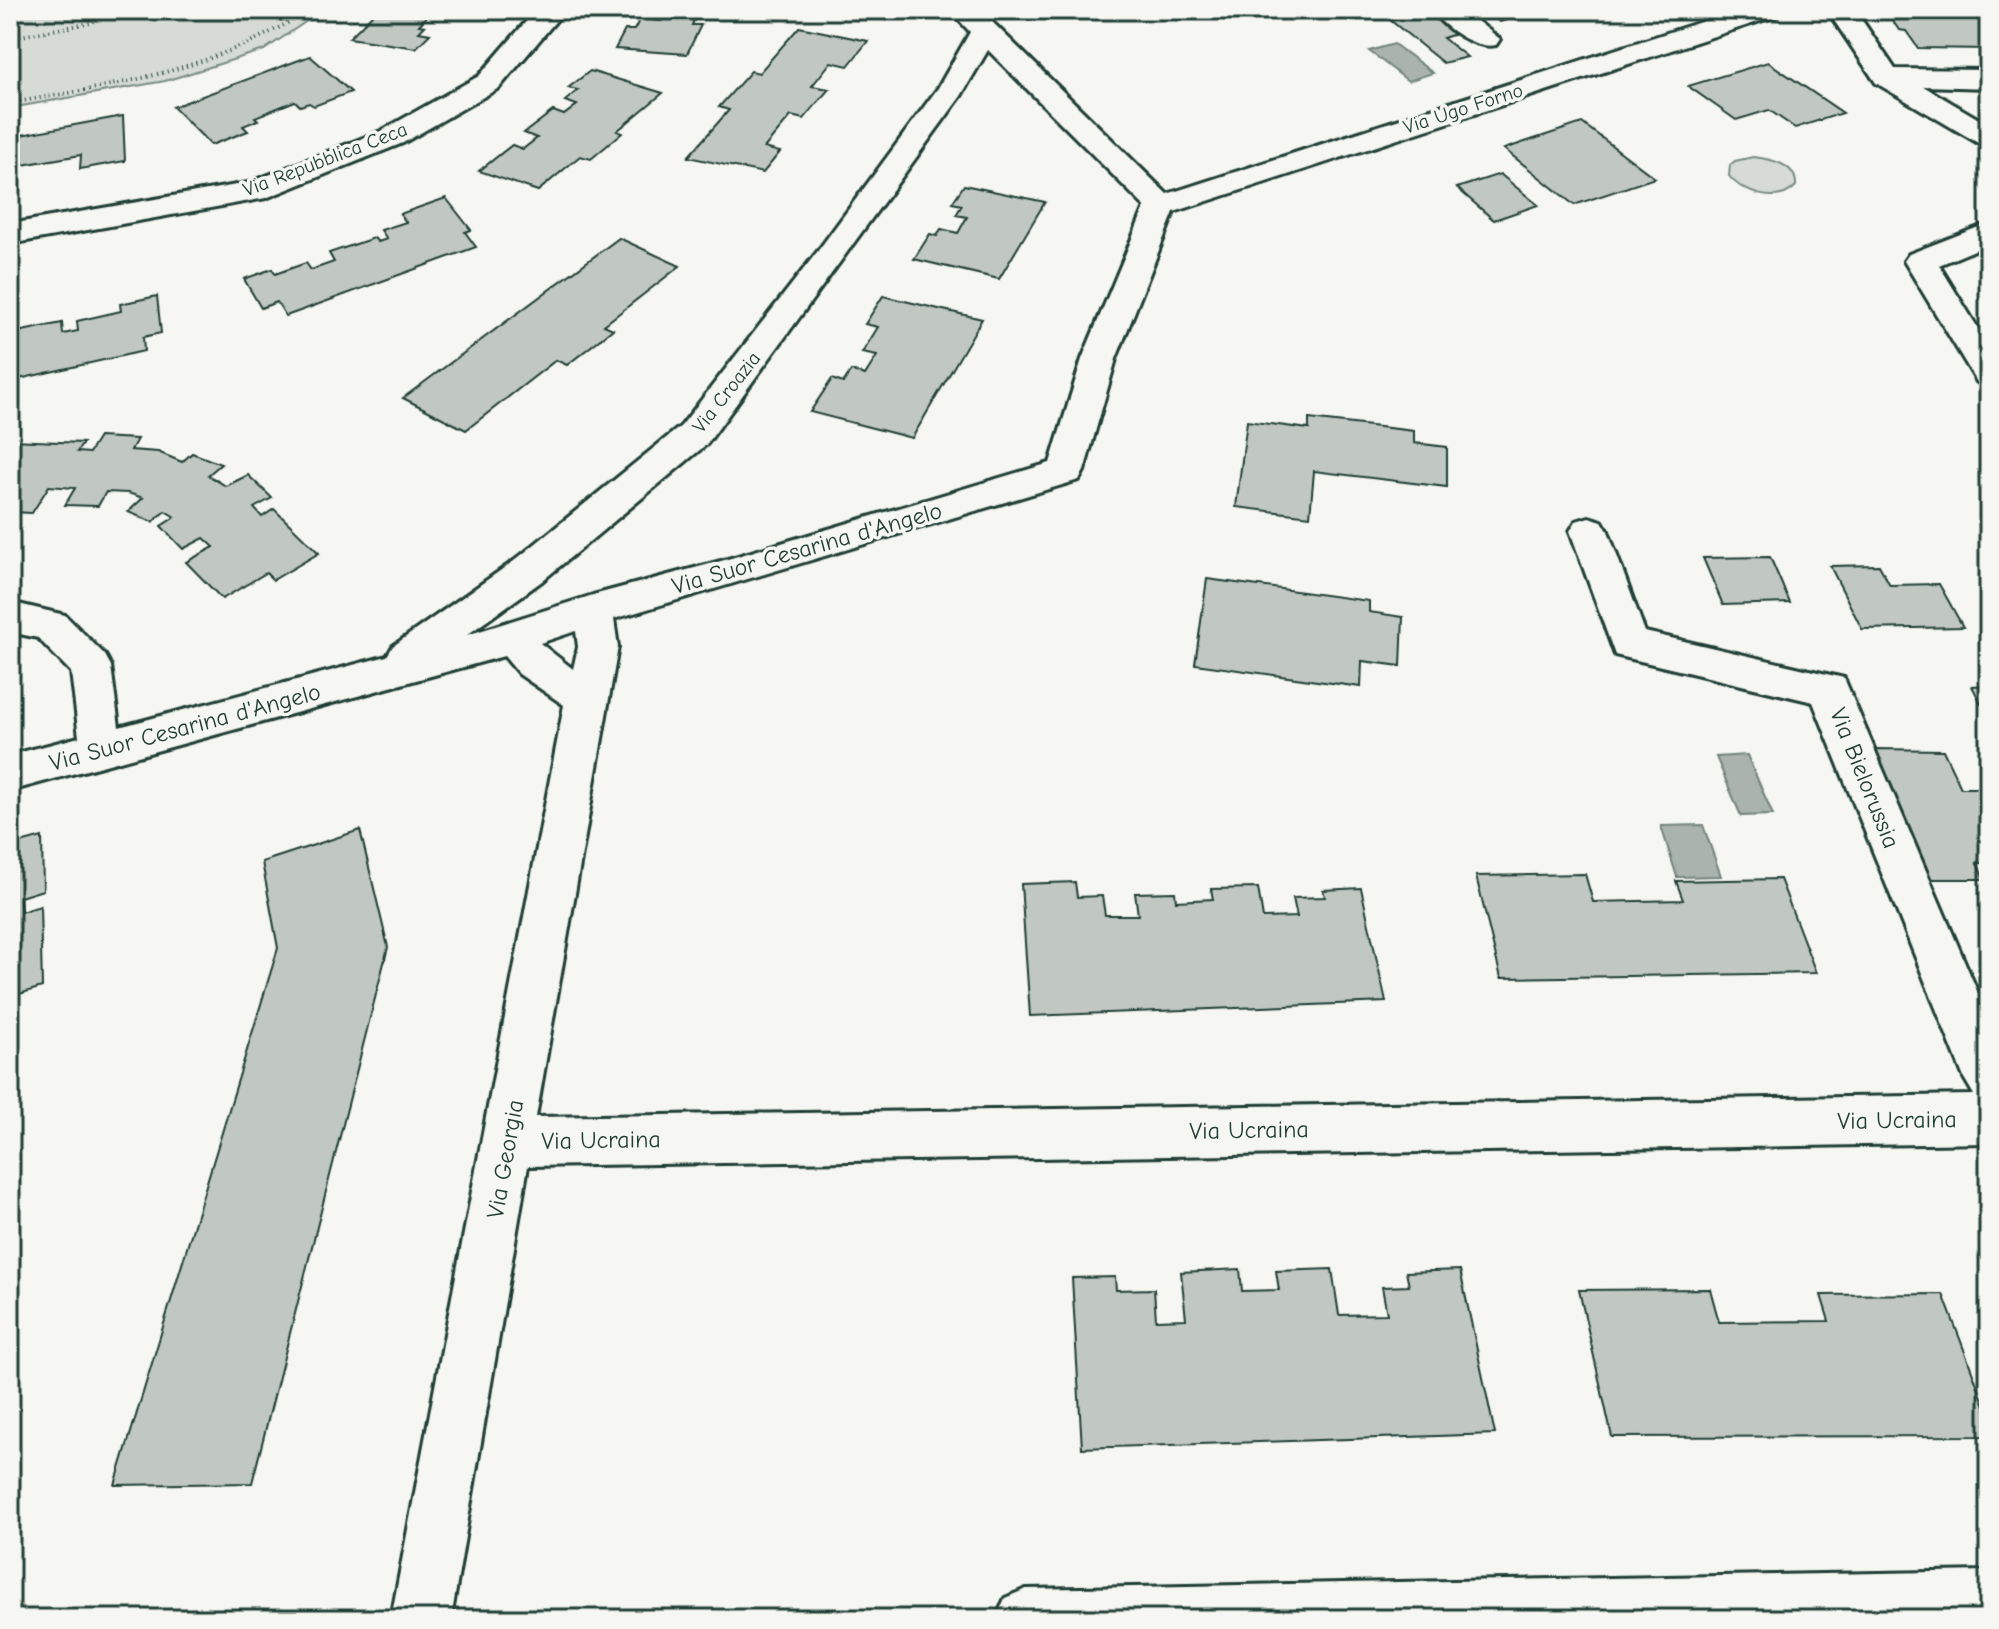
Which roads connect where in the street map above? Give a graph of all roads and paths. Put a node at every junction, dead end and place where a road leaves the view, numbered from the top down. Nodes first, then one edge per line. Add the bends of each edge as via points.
1 (118, 10) edge
2 (309, 10) edge
3 (551, 10) edge
4 (1445, 10) edge
5 (1766, 10) edge
6 (1841, 10) edge
7 (975, 20) edge
8 (10, 38) edge
9 (1486, 39) dead end
10 (1886, 77) junction
11 (1989, 79) edge
12 (10, 103) edge
13 (1989, 137) edge
14 (1161, 206) junction
15 (1989, 233) edge
16 (10, 234) edge
17 (1989, 374) edge
18 (1589, 531) dead end
19 (593, 610) junction
20 (10, 617) edge
21 (513, 638) junction
22 (383, 675) junction
23 (586, 699) junction
24 (101, 748) junction
25 (10, 773) edge
26 (1989, 1078) edge
27 (1989, 1119) edge
28 (508, 1142) junction
29 (1989, 1601) edge
30 (421, 1619) edge
31 (1026, 1619) edge

1 - 8 path via 90,23
2 - 12 path via 276,34 224,57
3 - 16 street, Via Repubblica Ceca via 489,82 392,137 255,191
4 - 9 street
5 - 14 street, Via Ugo Forno
6 - 10 street
7 - 14 street
7 - 22 street, Via Croazia via 951,90 694,435 528,571
10 - 11 street
10 - 13 street
14 - 19 street, Via Suor Cesarina d'Angelo via 1099,359 1066,471
15 - 17 street via 1920,261
18 - 26 street, Via Bielorussia via 1629,644 1829,689
19 - 21 street, Via Suor Cesarina d'Angelo
19 - 23 street, Via Georgia via 598,647
20 - 24 street via 51,626 91,666
21 - 22 street, Via Suor Cesarina d'Angelo
21 - 23 street via 533,663
22 - 24 street, Via Suor Cesarina d'Angelo
23 - 28 street, Via Georgia
24 - 25 street, Via Suor Cesarina d'Angelo
27 - 28 street, Via Ucraina
28 - 30 street, Via Georgia
29 - 31 street

